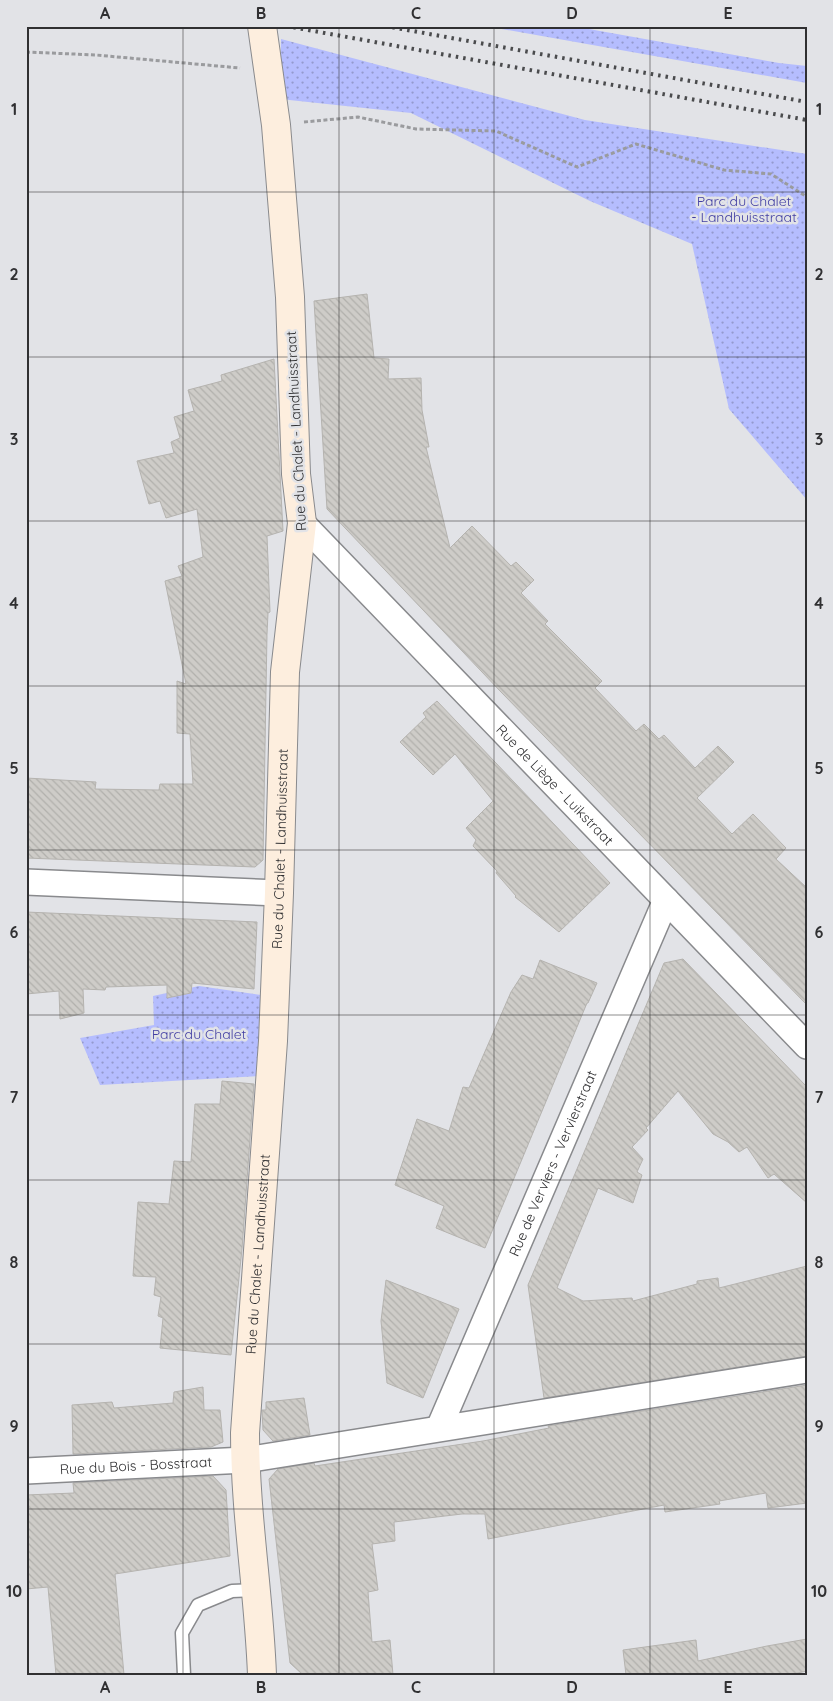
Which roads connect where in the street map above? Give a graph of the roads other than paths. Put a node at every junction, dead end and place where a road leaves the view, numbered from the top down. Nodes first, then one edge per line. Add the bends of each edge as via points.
1 (262, 26) edge
2 (302, 523) junction
3 (26, 882) edge
4 (280, 893) junction
5 (666, 900) junction
6 (807, 1046) edge
7 (807, 1370) edge
8 (439, 1428) junction
9 (245, 1460) junction
10 (26, 1471) edge
11 (257, 1590) junction
12 (184, 1675) edge
13 (262, 1675) edge

1 - 2 street, Rue du Chalet - Landhuisstraat via 276,125 290,297 296,474
2 - 4 street, Rue du Chalet - Landhuisstraat via 285,672
2 - 5 street, Rue de Liège - Luikstraat
3 - 4 street
4 - 9 street, Rue du Chalet - Landhuisstraat via 273,1048 246,1408
5 - 6 street, Rue de Liège - Luikstraat
5 - 8 street, Rue de Verviers - Vervierstraat
7 - 8 street, Rue du Bois - Bosstraat
8 - 9 street, Rue du Bois - Bosstraat
9 - 10 street, Rue du Bois - Bosstraat
9 - 11 street, Rue du Chalet - Landhuisstraat
11 - 12 lane via 232,1591 198,1605 182,1633
11 - 13 street, Rue du Chalet - Landhuisstraat

